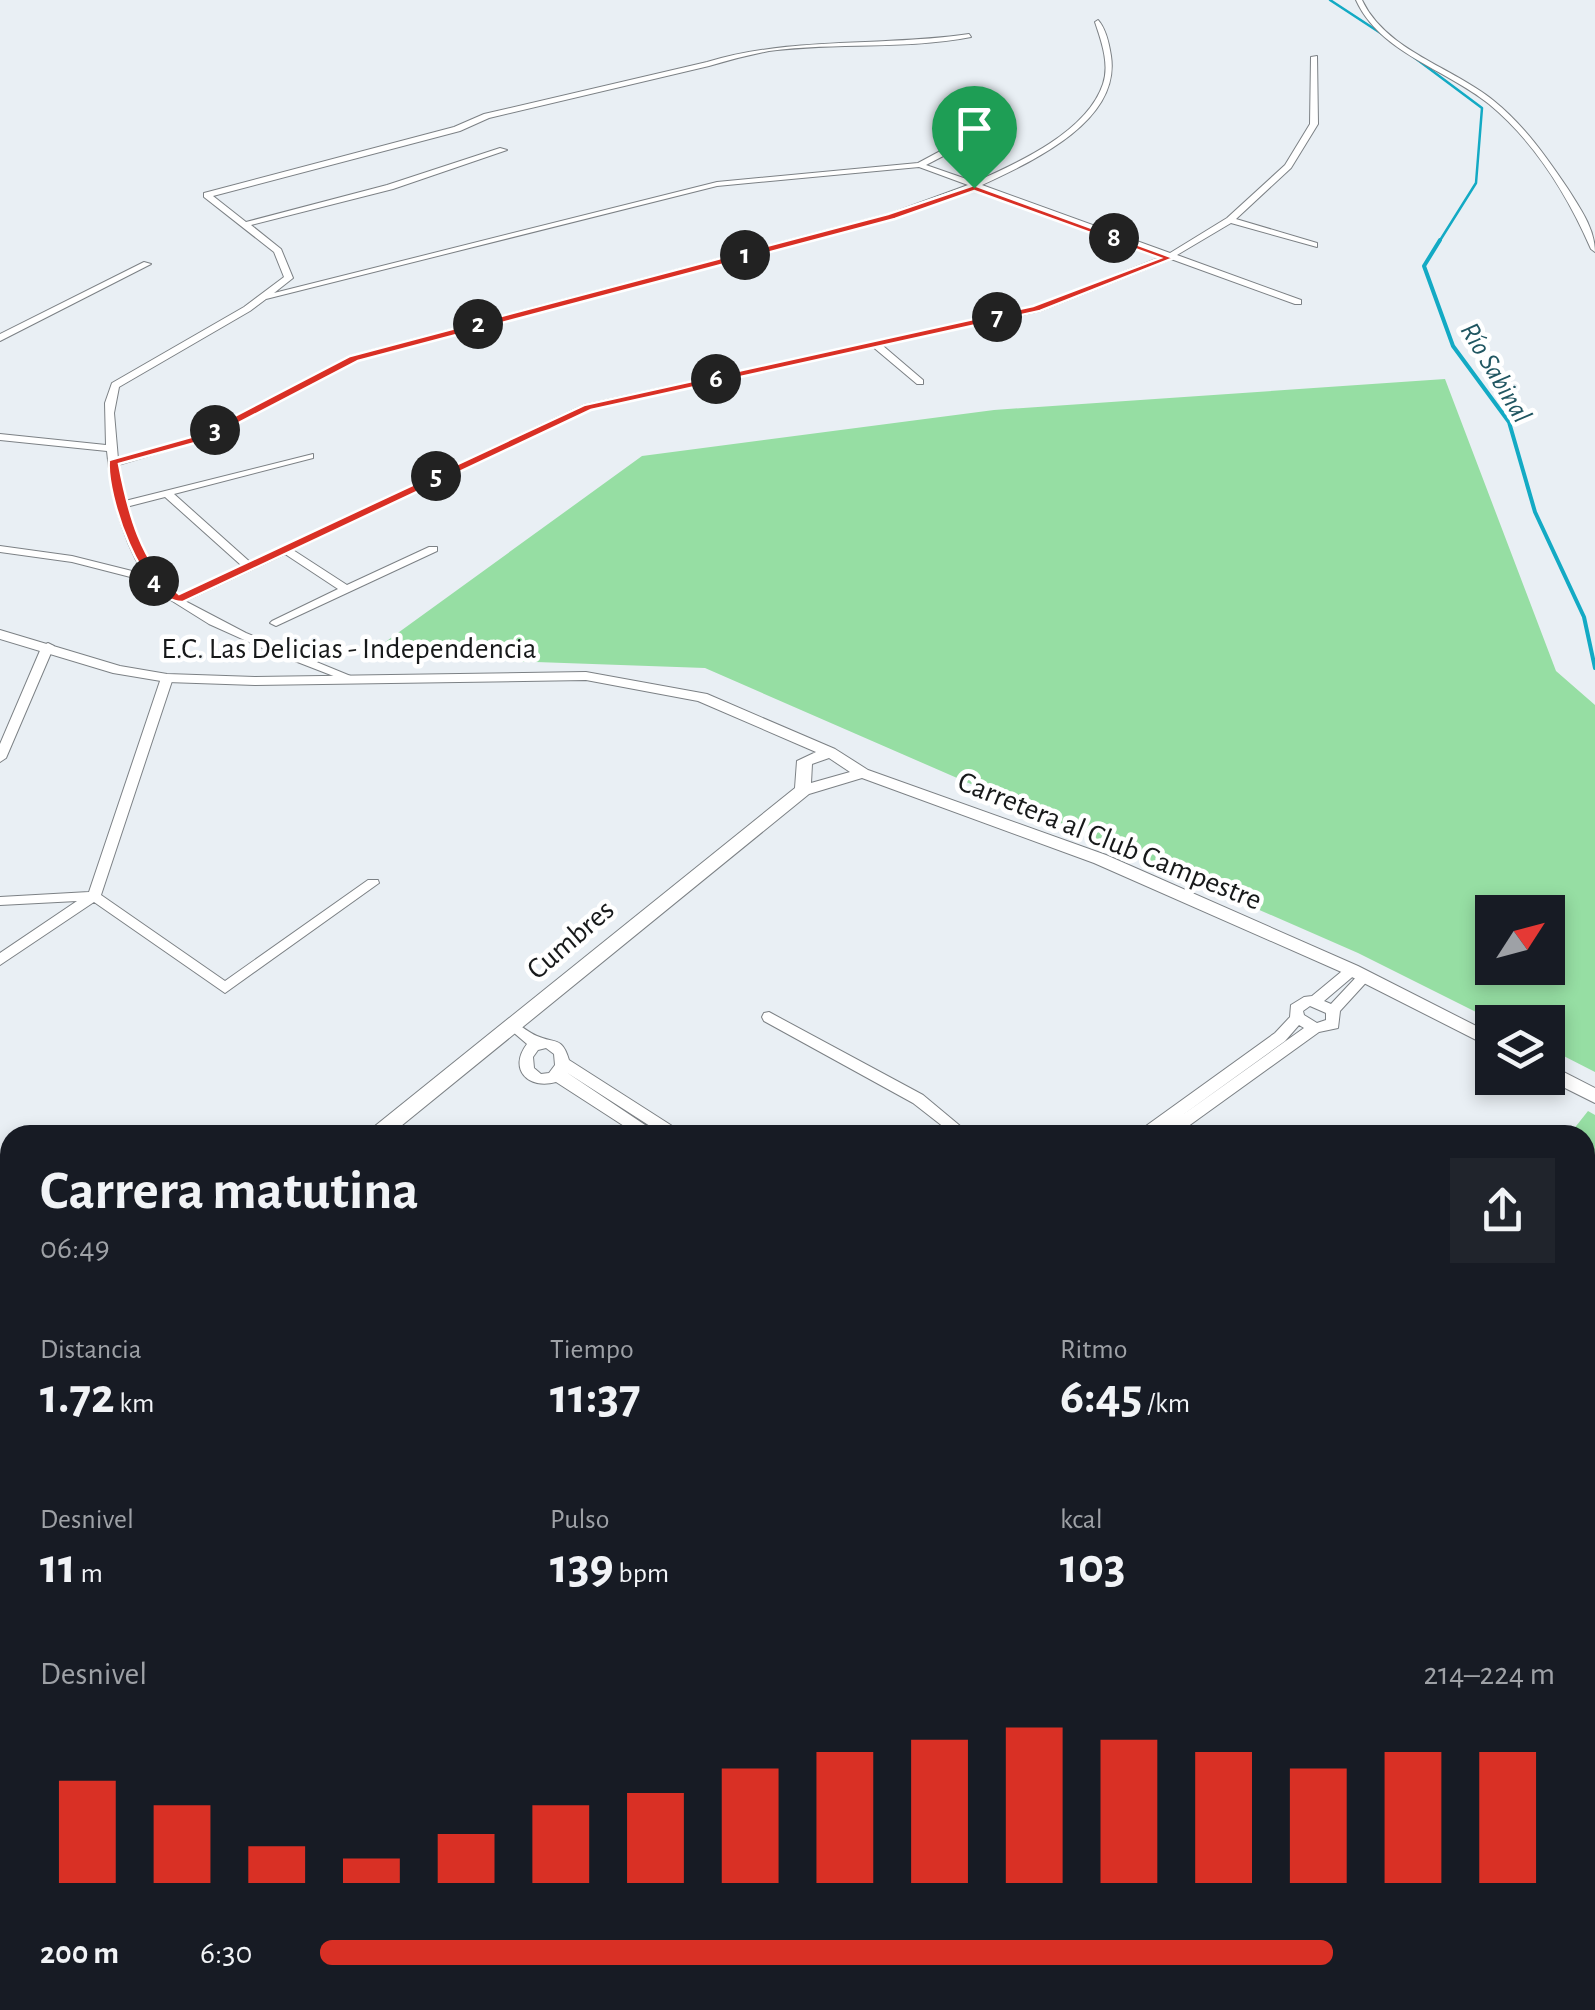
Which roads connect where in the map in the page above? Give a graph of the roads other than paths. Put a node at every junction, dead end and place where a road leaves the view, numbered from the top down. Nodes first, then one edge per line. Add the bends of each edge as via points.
1 (1359, 0) edge
2 (1098, 22) dead end
3 (969, 36) dead end
4 (1315, 58) dead end
5 (990, 128) dead end
6 (504, 150) dead end
7 (920, 165) junction
8 (974, 188) junction
9 (1230, 220) junction
10 (246, 224) junction
11 (1592, 232) edge
12 (1314, 245) dead end
13 (1595, 249) edge
14 (1169, 258) junction
15 (148, 264) dead end
16 (258, 300) junction
17 (1298, 302) dead end
18 (0, 338) edge
19 (876, 344) junction
20 (920, 382) dead end
21 (0, 437) edge
22 (112, 450) junction
23 (310, 456) dead end
24 (113, 462) junction
25 (168, 493) junction
26 (121, 505) junction
27 (285, 548) junction
28 (0, 549) edge
29 (433, 549) dead end
30 (248, 566) junction
31 (152, 579) junction
32 (346, 589) junction
33 (178, 600) junction
34 (276, 622) dead end
35 (0, 634) edge
36 (48, 646) junction
37 (167, 678) junction
38 (349, 679) junction
39 (702, 697) joint
40 (830, 752) junction
41 (0, 758) edge
42 (863, 773) junction
43 (803, 790) junction
44 (373, 882) dead end
45 (94, 896) junction
46 (0, 901) edge
47 (0, 960) edge
48 (1358, 973) junction
49 (1316, 1000) junction
50 (1333, 1010) junction
51 (769, 1018) dead end
52 (1298, 1018) junction
53 (1314, 1028) junction
54 (509, 1031) junction
55 (1475, 1033) edge
56 (533, 1049) junction
57 (559, 1069) junction
58 (1565, 1080) edge
59 (1595, 1096) edge
60 (390, 1125) edge
61 (643, 1125) edge
62 (951, 1125) edge
63 (1158, 1125) edge
64 (1179, 1125) edge

1 - 11 street via 1368,19 1494,104
2 - 8 street via 1106,84 1092,106 1054,143
3 - 10 street via 729,54 207,195
4 - 9 street via 1314,124 1288,166
5 - 7 street
6 - 10 street
7 - 8 street
7 - 16 street via 716,184
8 - 14 street
8 - 24 street via 892,216 354,358 202,437
9 - 12 street
9 - 14 street
10 - 16 street via 278,251 289,278
11 - 13 street
14 - 17 street
14 - 19 street via 1036,308
15 - 18 street
16 - 22 street via 116,385 109,398
19 - 20 street
19 - 27 street via 574,412
21 - 22 street
22 - 24 street
23 - 25 street
24 - 26 street
25 - 26 street
25 - 30 street
26 - 31 street
27 - 30 street
27 - 32 street
28 - 31 street via 72,558
29 - 32 street
30 - 33 street
31 - 33 street
32 - 34 street
33 - 38 street via 246,637
35 - 36 street, E.C. Las Delicias - Independencia
36 - 37 street, E.C. Las Delicias - Independencia
36 - 41 street
37 - 38 street, E.C. Las Delicias - Independencia
37 - 45 street
38 - 39 street, E.C. Las Delicias - Independencia via 586,676
39 - 40 street, Carretera al Club Campestre
40 - 42 street, Carretera al Club Campestre
40 - 43 street, Cumbres via 804,761
42 - 43 street, Cumbres
42 - 48 street, Carretera al Club Campestre via 1100,859
43 - 54 street, Cumbres
44 - 45 street via 225,988
45 - 46 street
45 - 47 street
48 - 49 street
48 - 50 street
48 - 55 street, Carretera al Club Campestre
49 - 50 street
49 - 52 street via 1298,1004
50 - 53 street via 1332,1024
51 - 62 street via 918,1099
52 - 53 street
52 - 63 street
53 - 64 street
54 - 56 street
54 - 60 street, Cumbres
56 - 57 street via 560,1049
56 - 57 street via 522,1062 527,1072 540,1076
57 - 61 street
58 - 59 street

